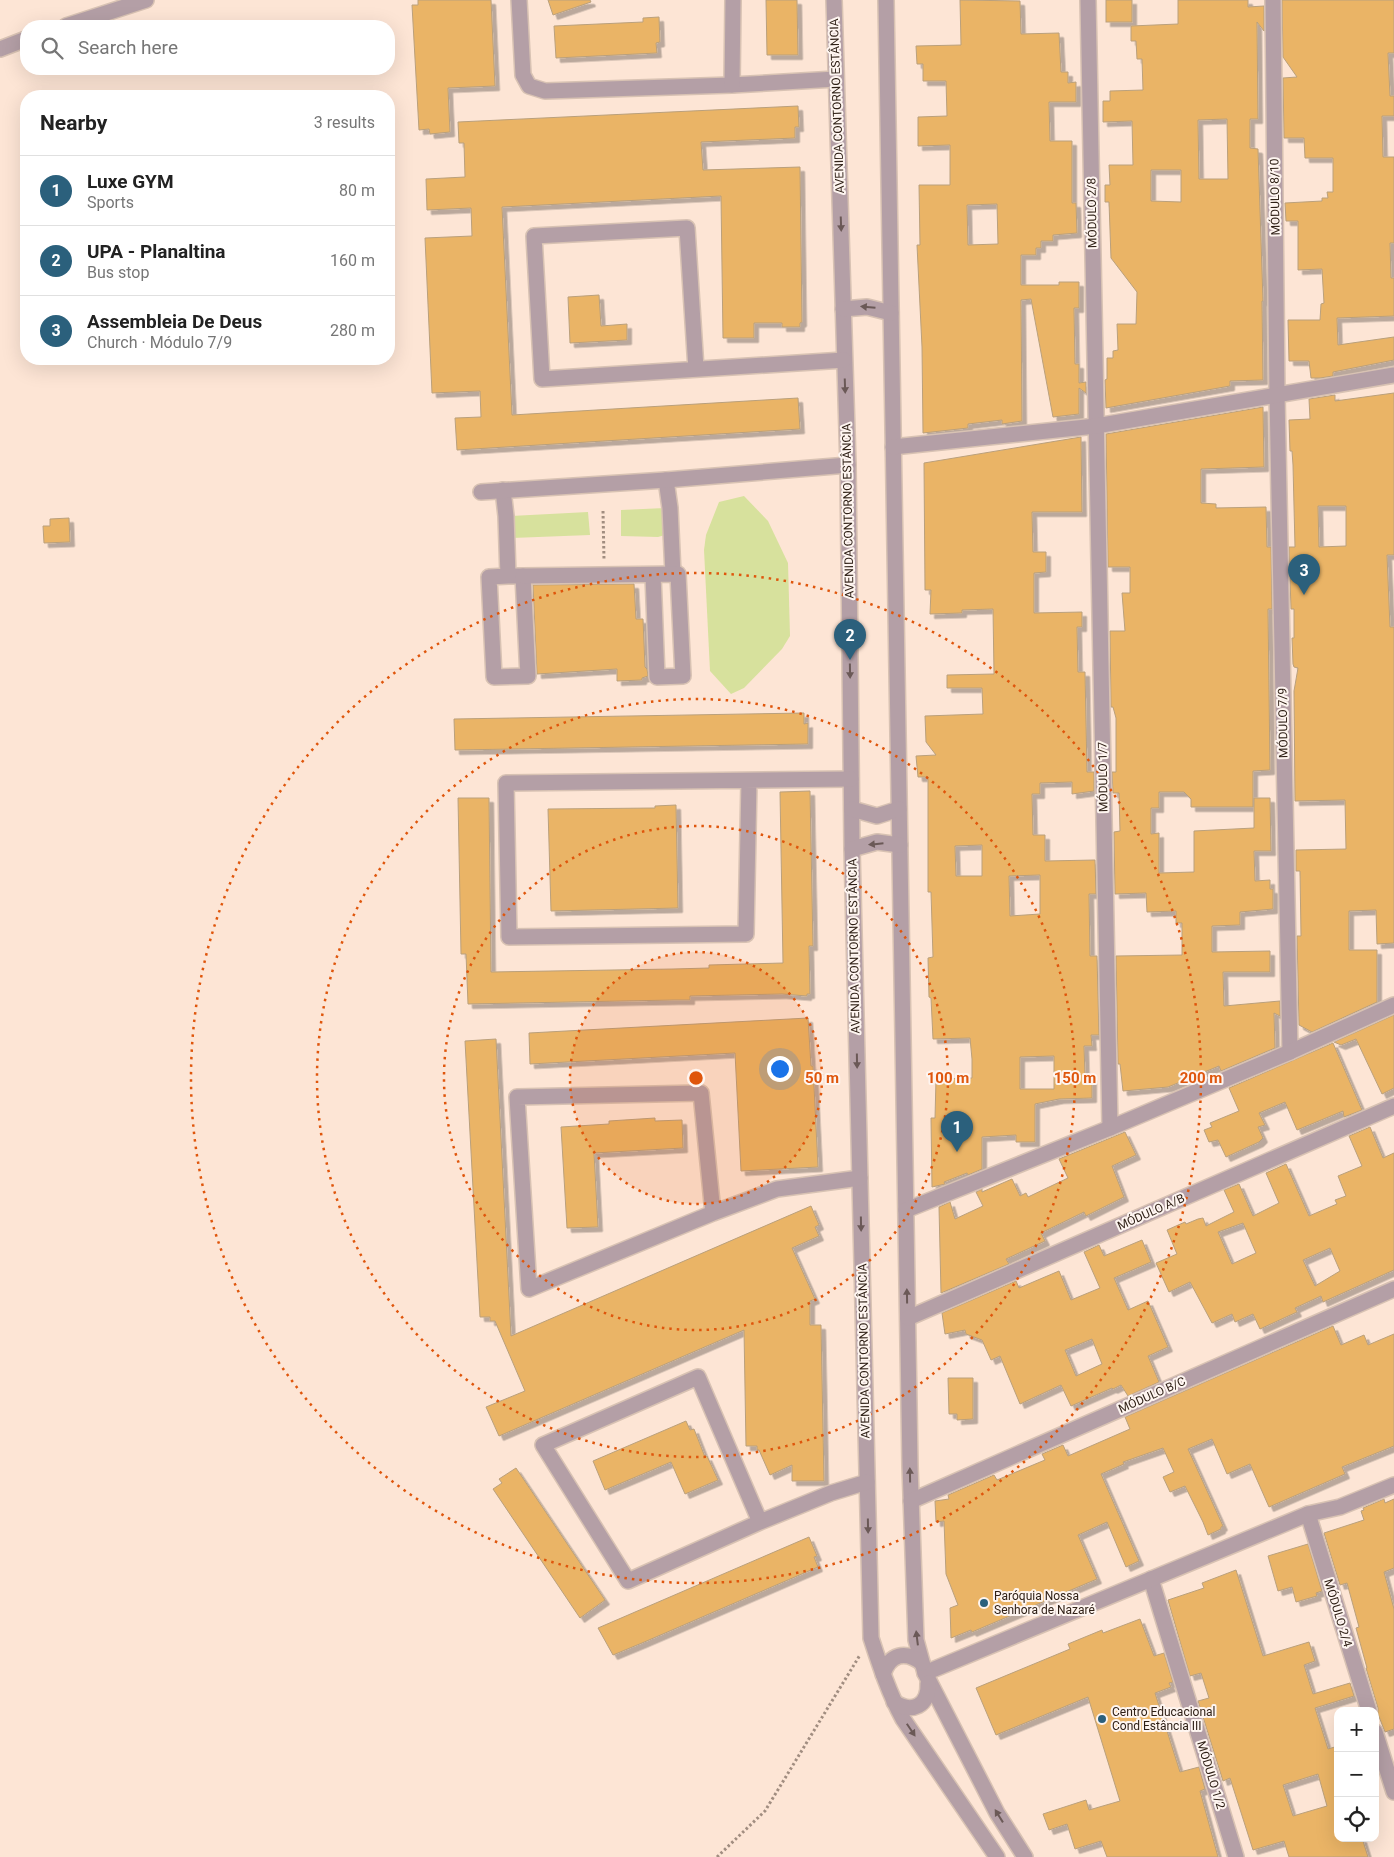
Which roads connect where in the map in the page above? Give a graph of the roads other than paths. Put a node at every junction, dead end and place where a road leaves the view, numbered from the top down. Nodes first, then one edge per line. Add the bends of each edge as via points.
1 (146, 0) edge
2 (519, 0) edge
3 (733, 0) edge
4 (834, 0) edge
5 (886, 0) edge
6 (1088, 0) edge
7 (1273, 0) edge
8 (84, 20) edge
9 (20, 41) edge
10 (0, 49) edge
11 (836, 79) junction
12 (732, 85) junction
13 (843, 309) junction
14 (891, 313) junction
15 (844, 360) junction
16 (696, 369) junction
17 (1394, 375) edge
18 (1277, 395) junction
19 (1096, 426) junction
20 (894, 447) junction
21 (848, 465) junction
22 (666, 480) junction
23 (503, 490) junction
24 (481, 492) dead end
25 (673, 574) junction
26 (653, 575) junction
27 (516, 576) junction
28 (851, 779) junction
29 (749, 781) junction
30 (852, 808) junction
31 (899, 809) junction
32 (900, 845) junction
33 (852, 849) junction
34 (1394, 1005) edge
35 (1290, 1052) junction
36 (1394, 1106) edge
37 (1110, 1128) junction
38 (860, 1178) junction
39 (906, 1210) junction
40 (713, 1213) junction
41 (1394, 1289) edge
42 (908, 1318) junction
43 (867, 1482) junction
44 (1394, 1485) edge
45 (910, 1501) junction
46 (1308, 1514) junction
47 (760, 1522) junction
48 (1151, 1579) junction
49 (925, 1673) junction
50 (882, 1674) junction
51 (894, 1702) junction
52 (1368, 1707) edge
53 (1379, 1745) edge
54 (1394, 1792) edge
55 (997, 1857) edge
56 (1025, 1857) edge
57 (1236, 1857) edge

1 - 8 street
2 - 12 street via 523,74 529,86 545,91
3 - 12 street
4 - 11 street, AVENIDA CONTORNO ESTÂNCIA
5 - 14 street
6 - 19 street, MÓDULO 2/8
7 - 18 street, MÓDULO 8/10
9 - 10 street
11 - 12 street
11 -> 13 street, AVENIDA CONTORNO ESTÂNCIA
14 -> 13 street via 868,307
13 - 15 street, AVENIDA CONTORNO ESTÂNCIA
14 - 20 street
15 - 16 street
15 -> 21 street, AVENIDA CONTORNO ESTÂNCIA
16 - 16 street via 687,228 534,236 542,379
17 - 18 street
18 - 19 street
18 - 35 street, MÓDULO 7/9
19 - 20 street
19 - 37 street, MÓDULO 1/7
20 - 31 street
21 - 22 street
21 -> 28 street, AVENIDA CONTORNO ESTÂNCIA
22 - 23 street
22 - 25 street
23 - 24 street
23 - 27 street
25 - 26 street
25 - 26 street via 678,574 683,676 657,677
26 - 27 street
27 - 27 street via 528,676 494,677 489,577
28 - 29 street
28 - 30 street, AVENIDA CONTORNO ESTÂNCIA
29 - 29 street via 506,783 509,937 746,934
30 - 31 street via 877,816
30 - 33 street, AVENIDA CONTORNO ESTÂNCIA
31 - 32 street
32 -> 33 street via 876,842
32 - 39 street
33 -> 38 street, AVENIDA CONTORNO ESTÂNCIA
34 - 35 street
35 - 37 street
36 - 42 street, MÓDULO A/B
37 - 39 street
38 - 40 street via 777,1189
38 -> 43 street, AVENIDA CONTORNO ESTÂNCIA
42 -> 39 street
40 - 40 street via 529,1289 517,1098 701,1093
41 - 45 street, MÓDULO B/C
45 -> 42 street
43 - 47 street
43 -> 50 street, AVENIDA CONTORNO ESTÂNCIA via 871,1638
44 - 46 street via 1340,1506
49 -> 45 street via 916,1640
46 - 48 street
46 - 52 street, MÓDULO 2/4
47 - 47 street via 698,1377 543,1445 628,1581
48 - 49 street
48 - 57 street, MÓDULO 1/2
49 - 50 street via 915,1658 907,1655 891,1660
49 - 51 street via 929,1692 925,1700 910,1708
56 -> 49 street via 996,1813
50 - 51 street, AVENIDA CONTORNO ESTÂNCIA
51 -> 55 street, AVENIDA CONTORNO ESTÂNCIA
53 - 54 street

